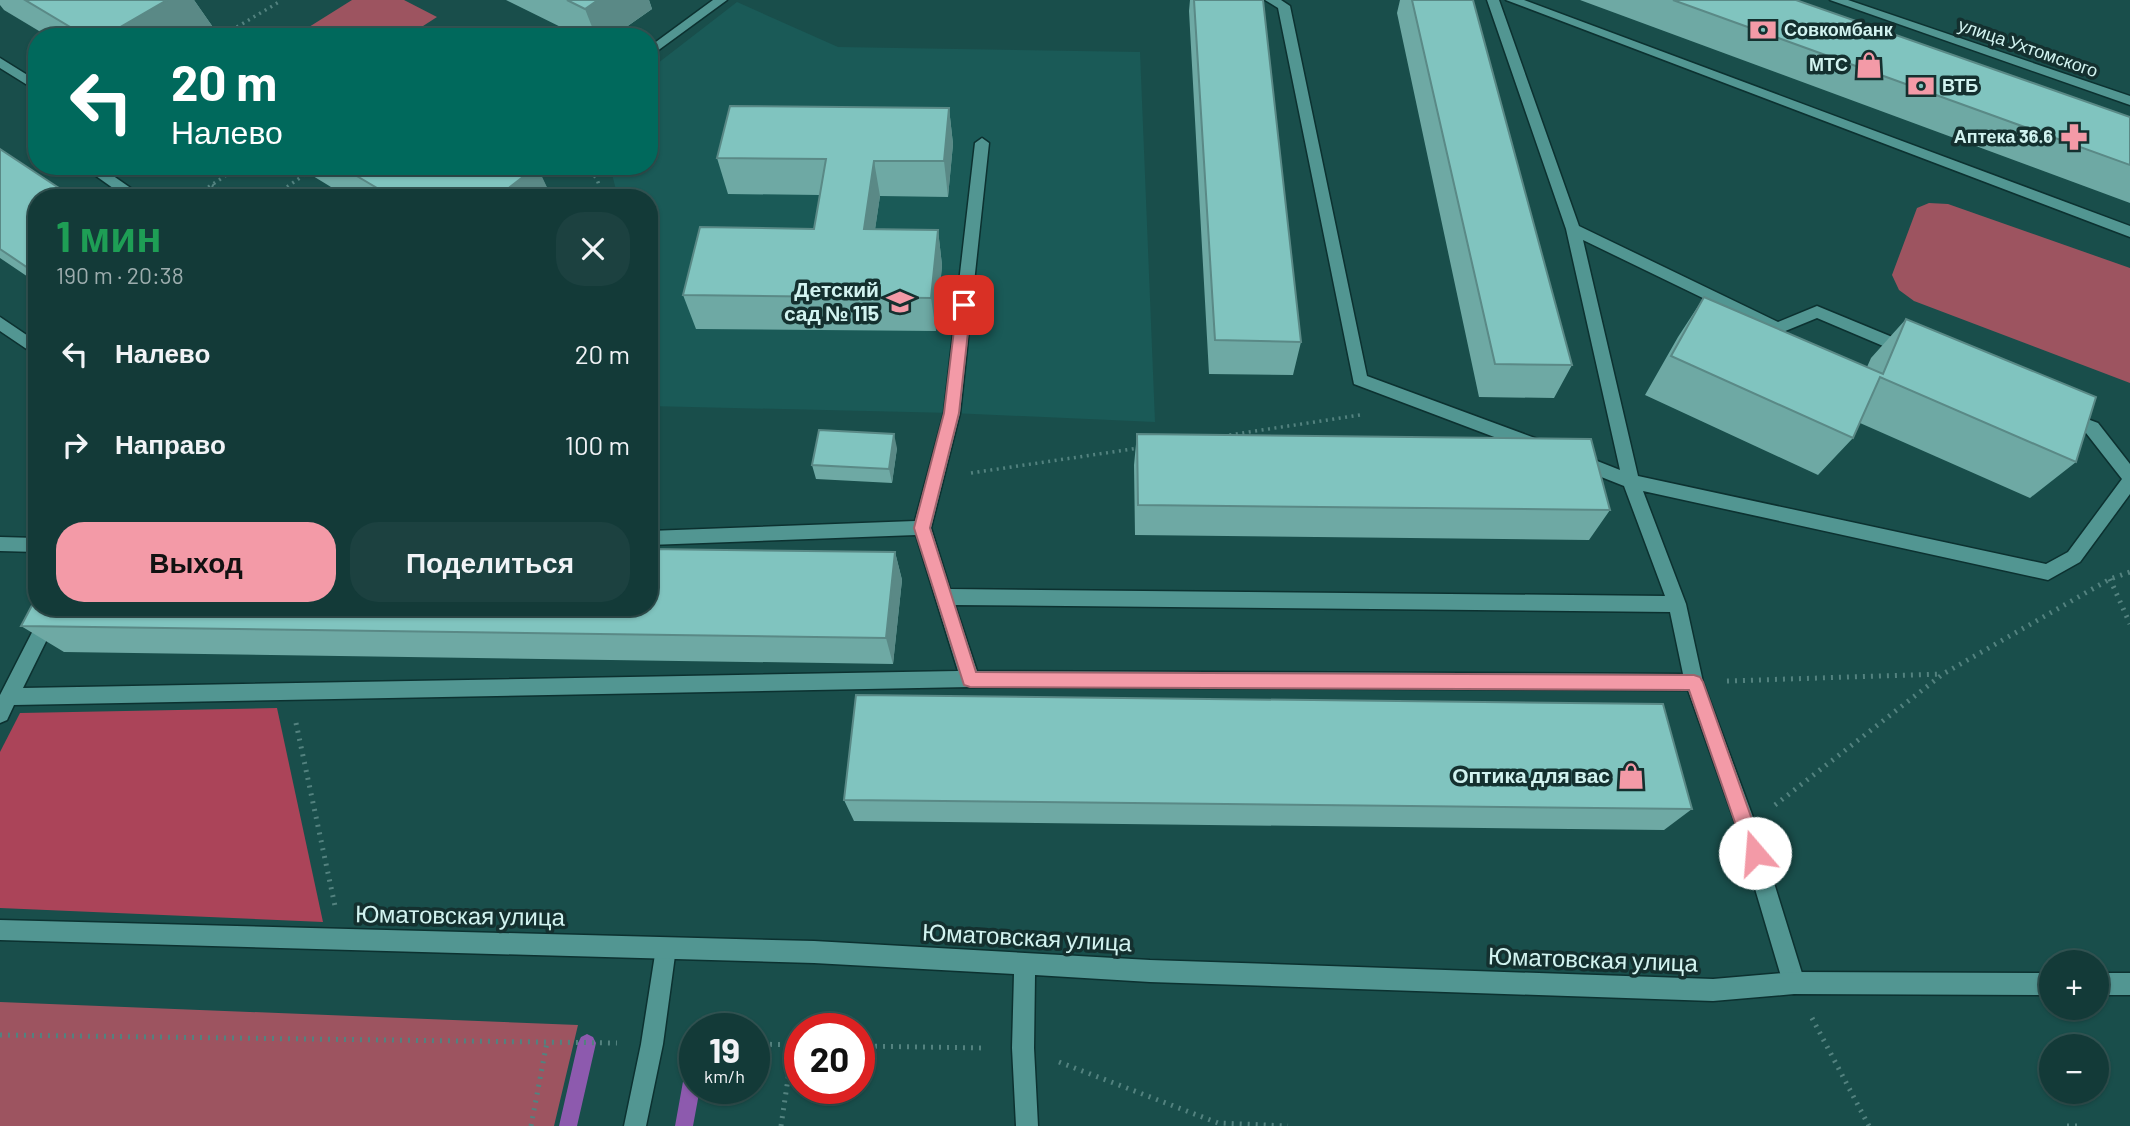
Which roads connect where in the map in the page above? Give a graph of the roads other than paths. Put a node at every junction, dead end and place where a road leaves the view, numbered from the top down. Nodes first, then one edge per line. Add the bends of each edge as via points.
1 (721, 0) edge
2 (1271, 0) edge
3 (1493, 0) edge
4 (1512, 0) edge
5 (1836, 0) edge
6 (658, 46) edge
7 (0, 62) edge
8 (28, 81) edge
9 (2130, 102) edge
10 (982, 143) dead end
11 (103, 175) edge
12 (124, 189) edge
13 (1573, 229) junction
14 (2130, 232) edge
15 (0, 323) edge
16 (28, 343) edge
17 (1917, 355) edge
18 (2055, 412) edge
19 (2130, 478) edge
20 (1631, 481) junction
21 (922, 528) junction
22 (658, 538) edge
23 (0, 544) edge
24 (28, 545) edge
25 (943, 597) junction
26 (1677, 604) junction
27 (50, 616) edge
28 (970, 679) junction
29 (1694, 682) junction
30 (9, 697) junction
31 (0, 715) edge
32 (0, 930) edge
33 (666, 947) junction
34 (1025, 965) junction
35 (1794, 983) junction
36 (2039, 984) edge
37 (2109, 984) edge
38 (2130, 984) edge
39 (635, 1126) edge
40 (1027, 1126) edge

1 - 6 street
2 - 20 street via 1284,6 1360,380
3 - 13 street
4 - 14 street
5 - 9 street, улица Ухтомского
7 - 8 street
10 - 21 street via 952,413
11 - 12 street
13 - 17 street via 1778,328 1817,313
13 - 20 street
15 - 16 street
18 - 19 street via 2092,428
19 - 20 street via 2074,557 2048,572
20 - 26 street
21 - 22 street
21 - 25 street
23 - 24 street
25 - 26 street
25 - 28 street
26 - 29 street
27 - 30 street
28 - 29 street
28 - 30 street
29 - 35 street via 1747,828
30 - 31 street
32 - 33 street, Юматовская улица
33 - 34 street, Юматовская улица
33 - 39 street
34 - 35 street, Юматовская улица via 1713,990
34 - 40 street
35 - 36 street, Юматовская улица
37 - 38 street

